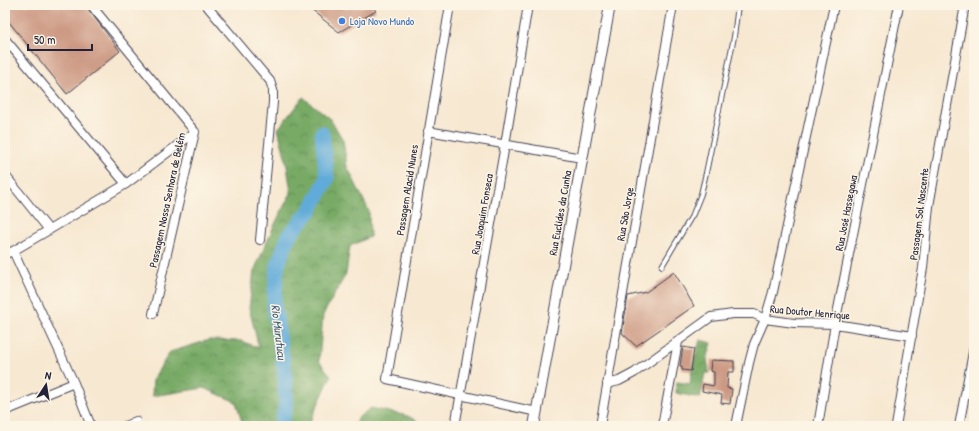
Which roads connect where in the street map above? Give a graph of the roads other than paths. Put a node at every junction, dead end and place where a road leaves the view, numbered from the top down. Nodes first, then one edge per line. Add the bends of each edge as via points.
1 (91, 5) edge
2 (206, 5) edge
3 (450, 5) edge
4 (528, 5) edge
5 (610, 5) edge
6 (673, 5) edge
7 (738, 5) edge
8 (834, 5) edge
9 (899, 5) edge
10 (965, 5) edge
11 (5, 39) edge
12 (428, 131) junction
13 (195, 132) junction
14 (505, 145) junction
15 (582, 158) junction
16 (5, 175) edge
17 (126, 184) junction
18 (49, 230) junction
19 (260, 240) dead end
20 (13, 251) junction
21 (5, 254) edge
22 (662, 266) dead end
23 (153, 314) dead end
24 (765, 319) junction
25 (835, 324) junction
26 (912, 336) junction
27 (678, 342) junction
28 (974, 352) edge
29 (74, 383) junction
30 (607, 384) junction
31 (461, 395) junction
32 (5, 411) edge
33 (537, 412) junction
34 (136, 421) dead end
35 (91, 426) edge
36 (125, 426) edge
37 (455, 426) edge
38 (534, 426) edge
39 (600, 426) edge
40 (662, 426) edge
41 (736, 426) edge
42 (818, 426) edge
43 (896, 426) edge
44 (959, 426) edge

1 - 13 street, Passagem Nossa Senhora de Belém
2 - 19 street via 270,81 273,90 274,102
3 - 12 street, Passagem Alacid Nunes
4 - 14 street, Rua Joaquim Fonseca
5 - 15 street, Rua Euclides da Cunha
6 - 30 street, Rua São Jorge
7 - 22 lane via 734,37 701,194 693,214
8 - 24 street via 773,292
9 - 25 street, Rua José Hassegawa
10 - 26 street, Passagem Sol Nascente via 929,206 923,268
11 - 17 street
12 - 14 street
12 - 31 street, Passagem Alacid Nunes via 387,379
13 - 17 street
13 - 23 street, Passagem Nossa Senhora de Belém
14 - 15 street
14 - 31 street, Rua Joaquim Fonseca
15 - 33 street, Rua Euclides da Cunha
16 - 18 street
17 - 18 street
18 - 20 street
20 - 21 street
20 - 29 street
24 - 25 street, Rua Doutor Henrique
24 - 27 street, Rua Doutor Henrique via 754,314 711,317
24 - 41 street via 754,344
25 - 26 street, Rua Doutor Henrique
25 - 42 street, Rua José Hassegawa
26 - 43 street, Passagem Sol Nascente
27 - 30 street, Rua Doutor Henrique via 634,373
27 - 40 street
28 - 44 street
29 - 32 street
29 - 35 street
30 - 39 street, Rua São Jorge
31 - 33 street
31 - 37 street, Rua Joaquim Fonseca
33 - 38 street, Rua Euclides da Cunha
34 - 36 street

